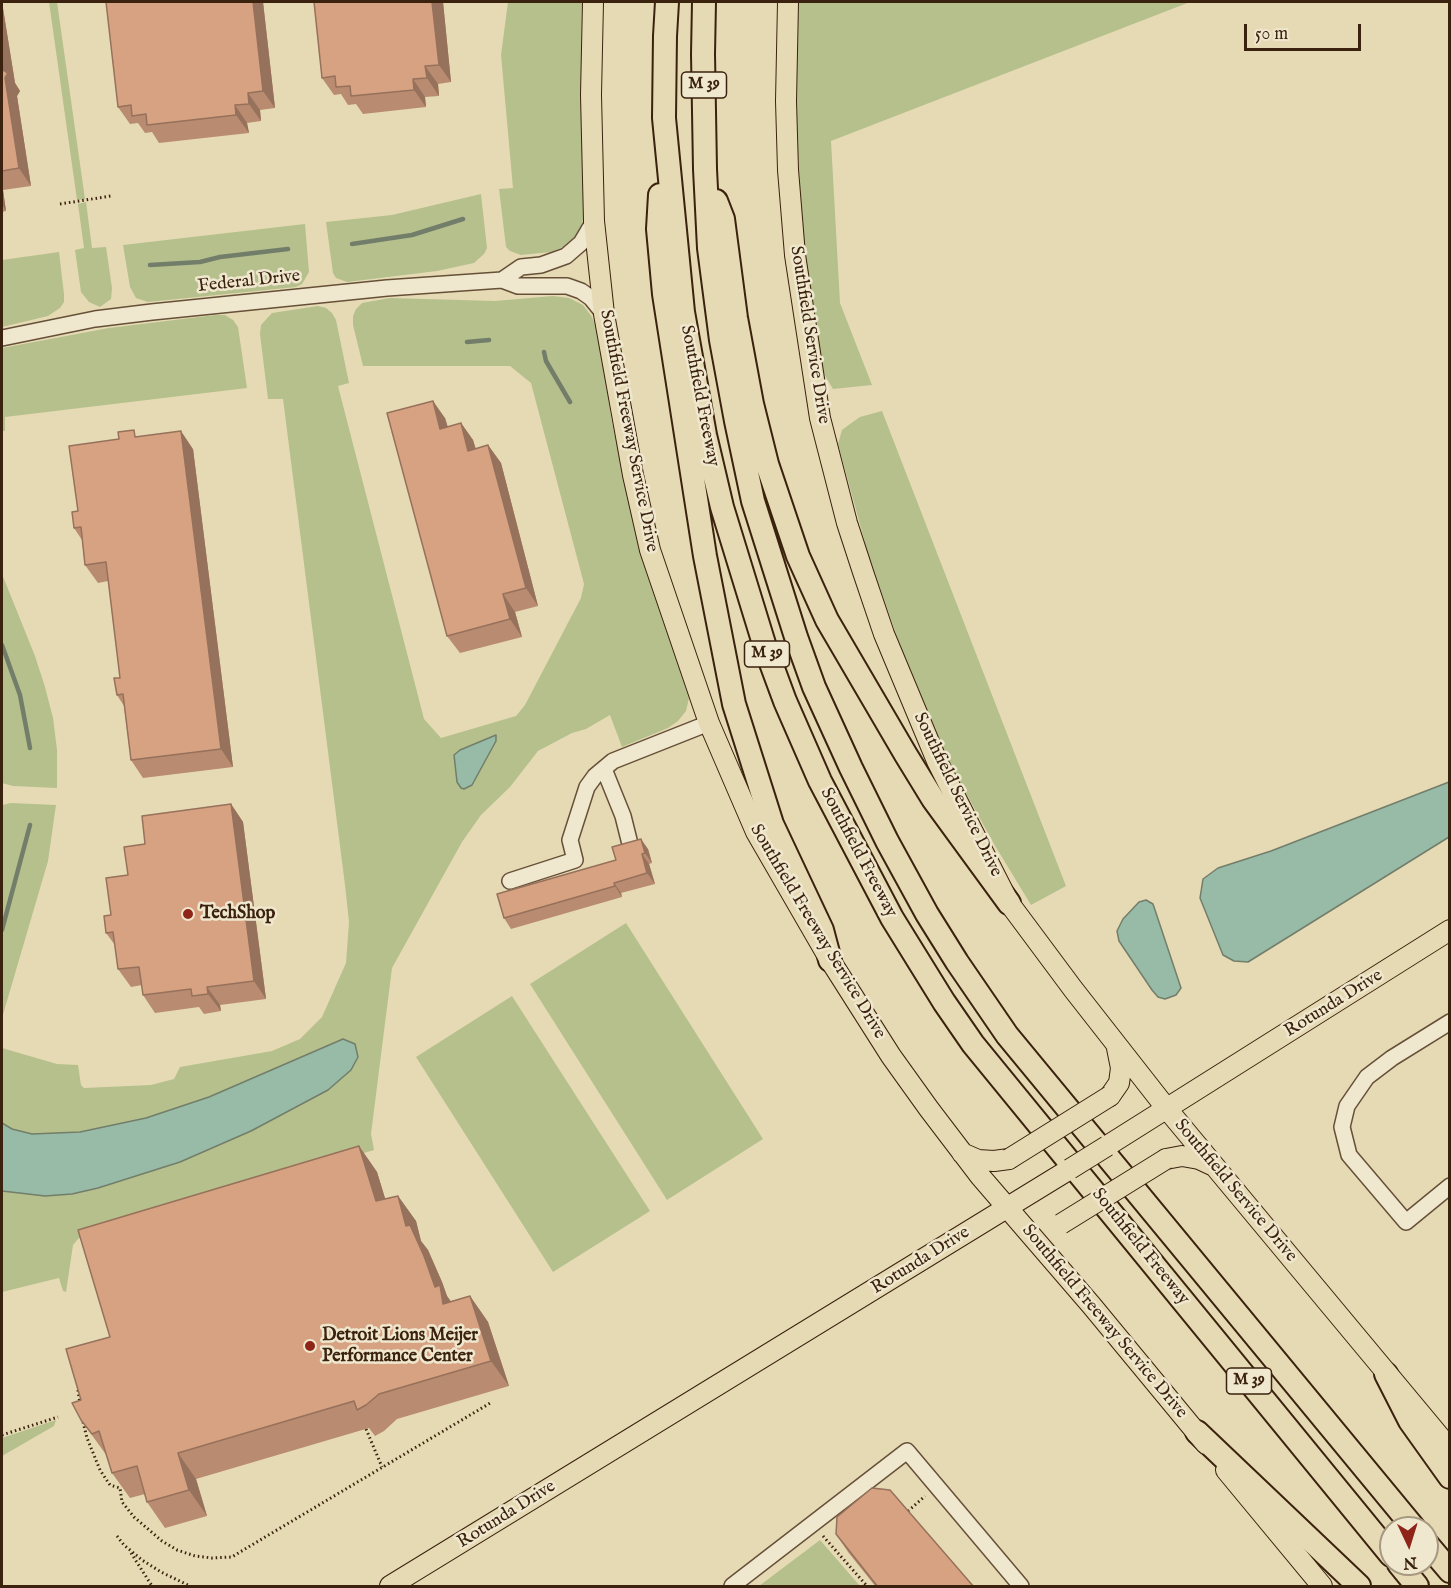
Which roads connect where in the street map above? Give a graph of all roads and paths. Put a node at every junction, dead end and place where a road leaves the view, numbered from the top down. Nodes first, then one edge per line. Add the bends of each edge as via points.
1 (593, 2) edge
2 (667, 2) edge
3 (704, 2) edge
4 (788, 2) edge
5 (664, 118) junction
6 (705, 169) junction
7 (111, 196) dead end
8 (60, 204) dead end
9 (594, 222) junction
10 (502, 280) junction
11 (604, 314) junction
12 (2, 338) edge
13 (709, 723) junction
14 (604, 769) junction
15 (630, 844) edge
16 (510, 880) dead end
17 (1009, 903) junction
18 (1449, 930) edge
19 (830, 960) junction
20 (1449, 1022) edge
21 (1117, 1045) junction
22 (1167, 1109) junction
23 (962, 1153) junction
24 (1216, 1168) junction
25 (1449, 1186) edge
26 (1007, 1208) junction
27 (1057, 1265) junction
28 (1386, 1374) junction
29 (78, 1387) edge
30 (492, 1402) dead end
31 (81, 1412) edge
32 (58, 1417) dead end
33 (83, 1420) edge
34 (366, 1429) edge
35 (1197, 1432) junction
36 (2, 1434) edge
37 (1449, 1449) edge
38 (382, 1467) junction
39 (1449, 1477) edge
40 (927, 1494) dead end
41 (908, 1510) edge
42 (1404, 1516) edge
43 (820, 1533) dead end
44 (117, 1536) dead end
45 (1379, 1540) edge
46 (129, 1549) junction
47 (1439, 1559) edge
48 (1449, 1571) edge
49 (152, 1587) edge
50 (190, 1587) edge
51 (390, 1587) edge
52 (732, 1587) edge
53 (867, 1587) edge
54 (1021, 1587) edge
55 (1322, 1587) edge
56 (1359, 1587) edge

1 - 9 main road, Southfield Freeway Service Drive
2 - 5 highway, Southfield Freeway / M 39
3 - 6 highway, Southfield Freeway / M 39
4 - 17 main road, Southfield Service Drive via 788,170 795,255 820,418 863,572 905,685
5 - 19 highway via 658,229 664,294 722,649 740,723 772,824 822,930
5 - 45 highway, Southfield Freeway / M 39 via 683,312 717,487 765,647 819,781 892,918 973,1044
6 - 17 highway via 723,219 754,414 798,556 827,620 906,756
6 - 42 highway, Southfield Freeway / M 39 via 709,248 721,340 753,501 814,687 887,841 927,914 1007,1035
7 - 8 path
9 - 10 street, Federal Drive via 581,243 566,256 521,267
9 - 11 main road, Southfield Freeway Service Drive
10 - 11 street, Federal Drive via 518,286 567,286 591,298
10 - 12 street, Federal Drive via 144,313
11 - 13 main road, Southfield Freeway Service Drive via 650,550
13 - 14 street via 613,761
13 - 19 main road, Southfield Freeway Service Drive via 756,832
14 - 15 street
14 - 16 street via 586,787 570,840 575,860
17 - 21 main road, Southfield Service Drive
18 - 22 main road, Rotunda Drive
19 - 23 main road, Southfield Freeway Service Drive via 891,1056
20 - 25 street via 1367,1077 1347,1106 1342,1127 1349,1155 1406,1222
21 - 22 main road, Southfield Service Drive
21 - 23 main road, bridge via 1119,1083 1110,1096 1009,1159 978,1160
22 - 24 main road, Southfield Service Drive
22 - 26 main road, Rotunda Drive, bridge
23 - 26 main road, Southfield Freeway Service Drive
24 - 27 main road, bridge via 1199,1159 1166,1159 1061,1224 1053,1242
24 - 28 main road, Southfield Service Drive
26 - 27 main road, Southfield Freeway Service Drive
26 - 51 main road, Rotunda Drive
27 - 35 main road, Southfield Freeway Service Drive
28 - 37 main road, Southfield Service Drive
28 - 39 highway via 1410,1421
29 - 31 path
30 - 38 path
32 - 36 path
33 - 38 path via 100,1470 110,1485 120,1488 122,1502 134,1516 170,1546 203,1558 232,1557
34 - 38 path
35 - 55 main road, Southfield Freeway Service Drive
35 - 56 highway
40 - 41 path
43 - 53 path
44 - 46 path
46 - 49 path
46 - 50 path
47 - 48 highway
52 - 54 street via 907,1451

